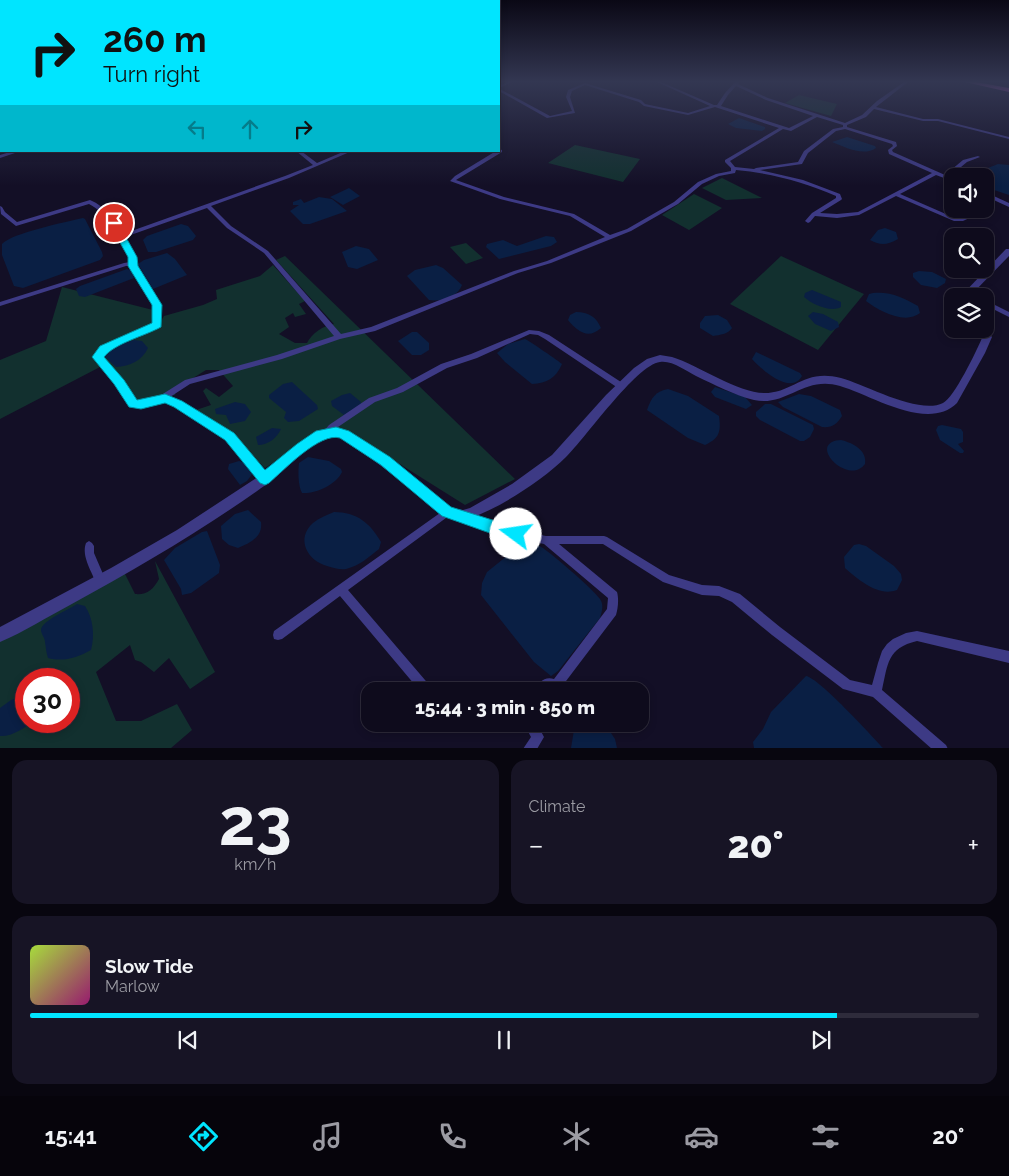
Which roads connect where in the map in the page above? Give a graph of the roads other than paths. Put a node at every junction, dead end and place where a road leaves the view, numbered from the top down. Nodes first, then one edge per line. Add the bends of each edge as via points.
1 (750, 117) edge
2 (815, 117) edge
3 (820, 117) edge
4 (862, 117) edge
5 (911, 117) edge
6 (845, 126) junction
7 (782, 128) junction
8 (1009, 138) edge
9 (16, 152) edge
10 (299, 152) edge
11 (348, 152) edge
12 (498, 152) edge
13 (0, 157) edge
14 (978, 157) dead end
15 (316, 165) junction
16 (734, 168) junction
17 (958, 168) edge
18 (751, 170) junction
19 (936, 173) junction
20 (944, 176) edge
21 (897, 194) junction
22 (994, 198) edge
23 (1000, 201) junction
24 (994, 204) edge
25 (1009, 205) edge
26 (206, 206) junction
27 (0, 208) edge
28 (814, 214) junction
29 (944, 215) edge
30 (2, 216) edge
31 (952, 218) edge
32 (965, 218) edge
33 (808, 220) dead end
34 (122, 236) junction
35 (609, 237) junction
36 (1009, 252) edge
37 (133, 264) junction
38 (976, 288) edge
39 (0, 304) edge
40 (994, 307) edge
41 (1009, 315) edge
42 (339, 337) junction
43 (986, 338) edge
44 (621, 386) junction
45 (161, 399) junction
46 (327, 432) junction
47 (265, 479) junction
48 (450, 513) junction
49 (546, 540) junction
50 (89, 546) dead end
51 (101, 581) junction
52 (341, 589) junction
53 (278, 635) dead end
54 (0, 636) edge
55 (1009, 657) edge
56 (419, 682) edge
57 (558, 682) edge
58 (876, 692) junction
59 (535, 732) edge
60 (529, 748) edge
61 (942, 748) edge

1 - 7 street
2 - 7 street via 792,129
3 - 6 street
4 - 6 street
5 - 8 street via 938,120
6 - 18 street via 806,152 800,163
6 - 19 street via 894,143 891,153
7 - 16 street via 727,162
9 - 13 street
10 - 15 street
11 - 15 street
12 - 35 street via 453,181 502,198 572,214
14 - 17 street
15 - 26 street
16 - 18 street
16 - 35 street via 730,174 700,183 666,210
18 - 28 street via 838,195 839,199
19 - 20 street
19 - 21 street
21 - 28 street via 859,213
21 - 29 street
22 - 23 street
23 - 24 street
23 - 25 street
26 - 34 street
26 - 42 street via 229,227 266,252
27 - 30 street
28 - 33 street
30 - 34 street via 16,224 90,202 109,216
31 - 32 street
34 - 37 street
35 - 42 street via 373,329
36 - 38 street
37 - 39 street
37 - 45 street via 157,305 158,324 112,344 98,358 134,404
40 - 41 street
42 - 45 street via 188,382
43 - 44 street via 953,400 949,405 936,409 911,407 827,379 812,381 781,394 756,396 661,358 649,362
44 - 46 street via 547,337 529,332 444,366 400,390 372,400
44 - 48 street via 563,454 542,470 491,504 466,515
45 - 47 street via 178,404 229,437
46 - 47 street via 302,447
46 - 48 street via 344,435 385,461
47 - 51 street
48 - 49 street via 501,531
48 - 52 street
49 - 57 street via 613,596 612,611
49 - 58 street via 604,540 667,579 736,598 847,684
50 - 51 street
51 - 54 street
52 - 53 street
52 - 56 street
55 - 58 street via 917,636 903,638 889,647
58 - 61 street
59 - 60 street via 538,737

